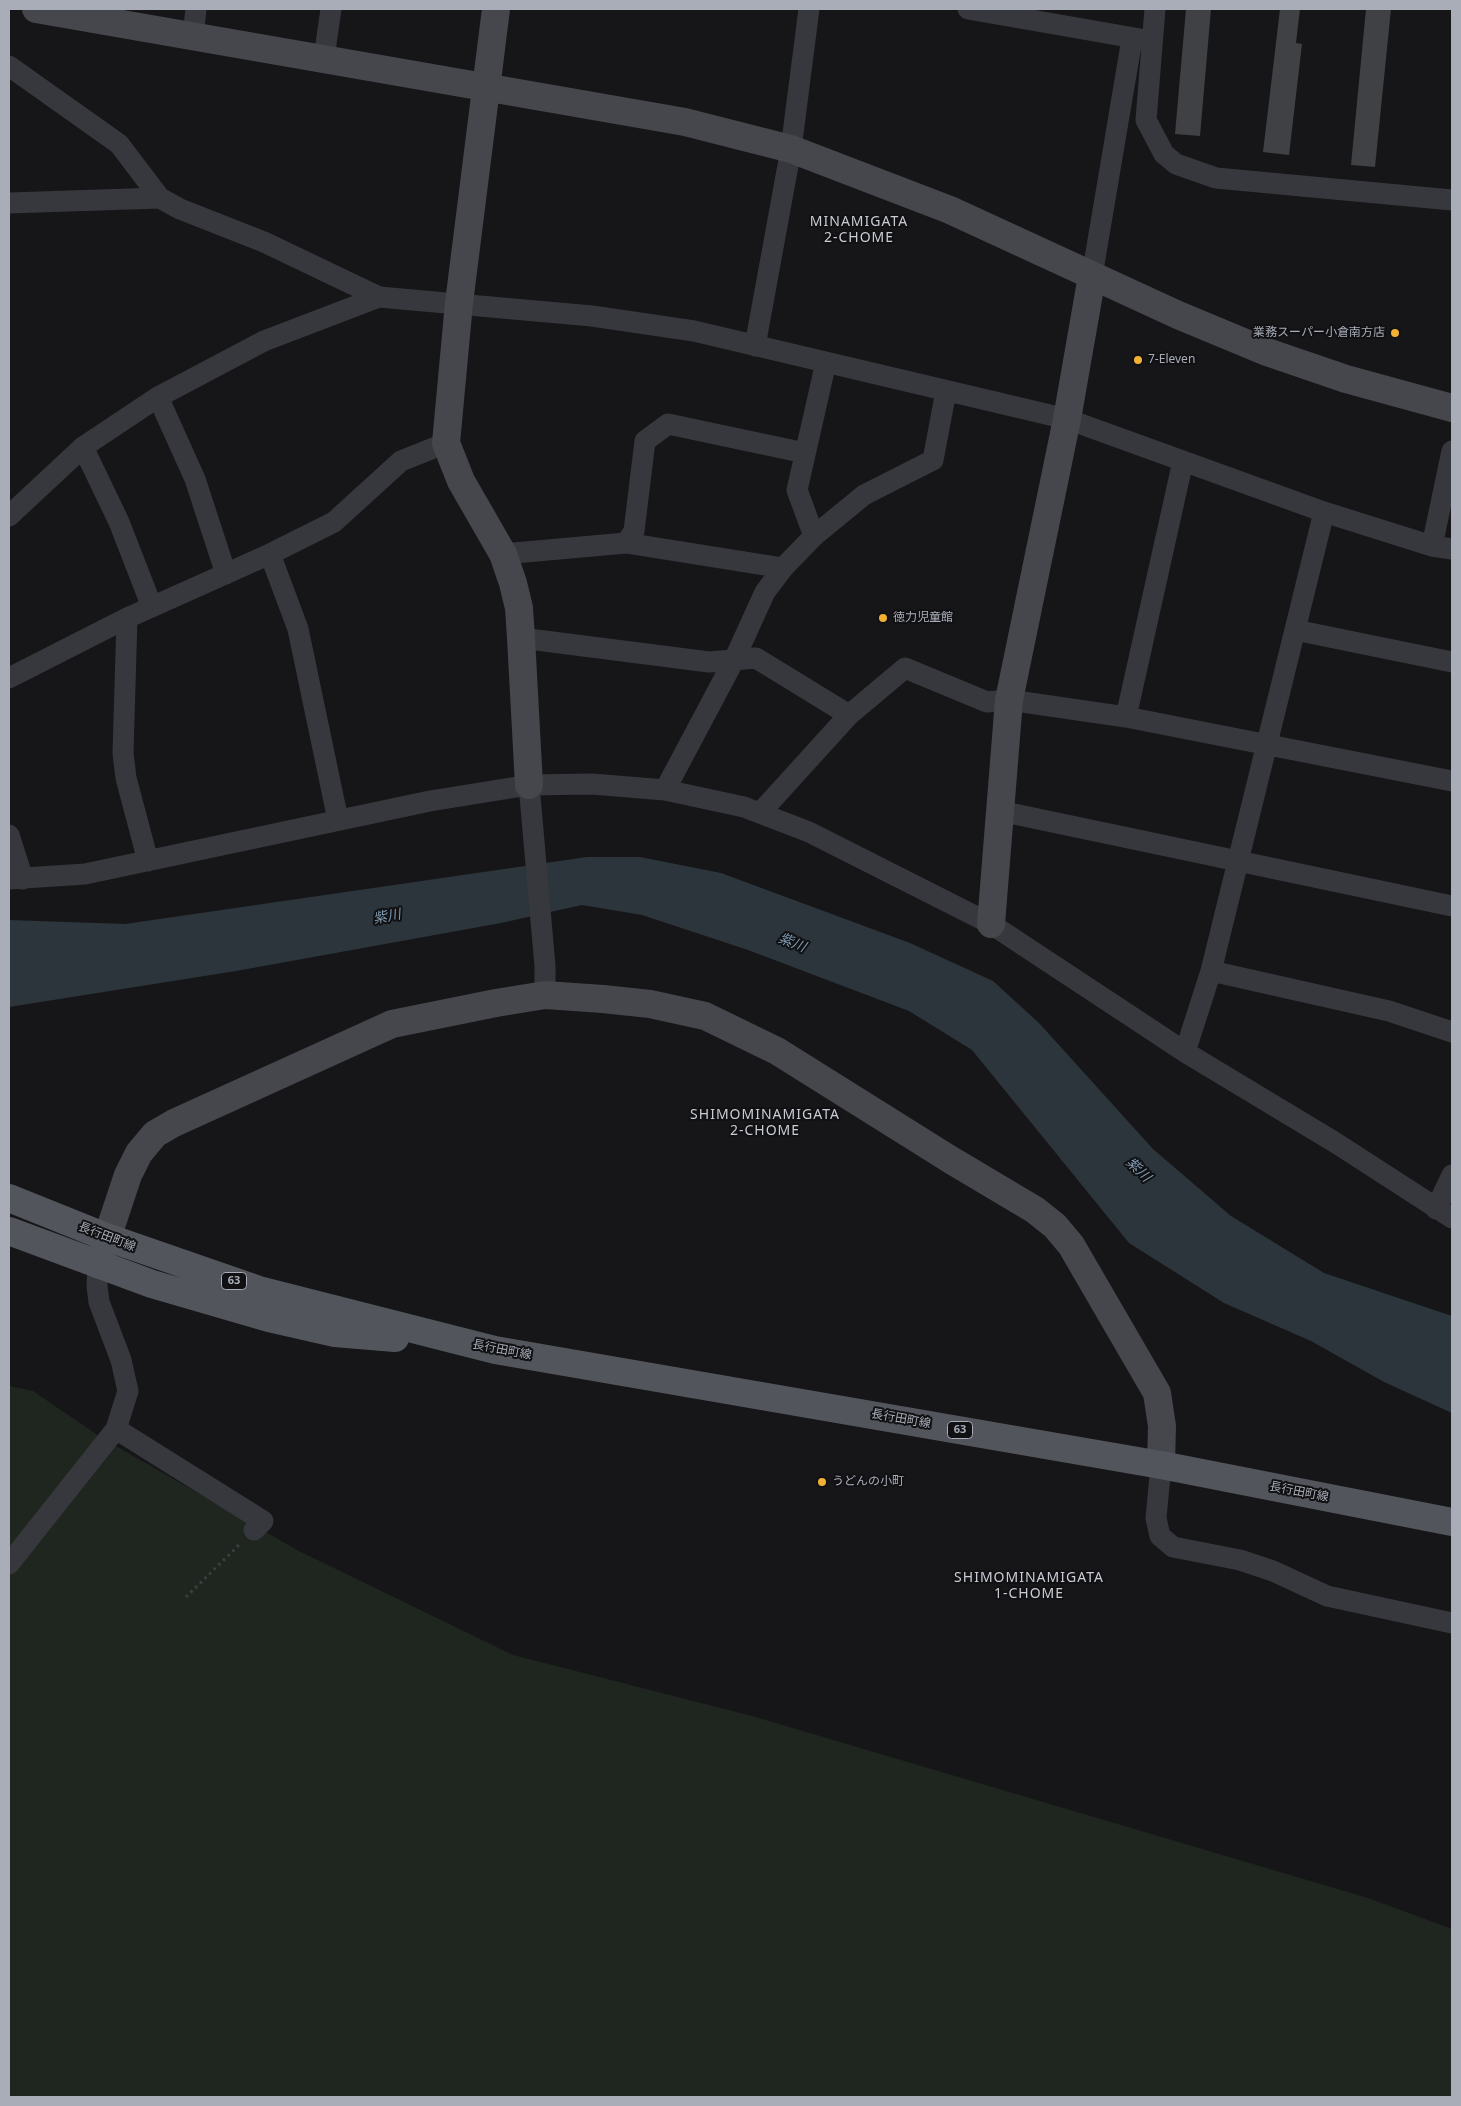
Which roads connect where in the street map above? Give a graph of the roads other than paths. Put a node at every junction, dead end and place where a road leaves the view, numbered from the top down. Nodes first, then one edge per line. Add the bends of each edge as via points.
1 (36, 9) edge
2 (196, 9) edge
3 (331, 9) edge
4 (496, 9) edge
5 (809, 9) edge
6 (968, 9) edge
7 (1155, 9) edge
8 (193, 36) junction
9 (1142, 40) junction
10 (324, 58) junction
11 (9, 66) edge
12 (486, 89) junction
13 (791, 149) junction
14 (160, 198) junction
15 (1452, 200) edge
16 (9, 203) edge
17 (1092, 276) junction
18 (379, 297) junction
19 (459, 303) junction
20 (755, 346) junction
21 (826, 362) junction
22 (946, 391) junction
23 (158, 397) junction
24 (1452, 408) edge
25 (1067, 420) junction
26 (446, 443) junction
27 (83, 447) junction
28 (1452, 451) edge
29 (805, 453) junction
30 (1183, 461) junction
31 (1324, 512) junction
32 (9, 516) edge
33 (814, 536) junction
34 (626, 542) junction
35 (1442, 547) edge
36 (270, 554) junction
37 (503, 554) junction
38 (783, 568) junction
39 (226, 574) junction
40 (152, 607) junction
41 (127, 618) junction
42 (1295, 630) junction
43 (521, 638) junction
44 (734, 660) junction
45 (1452, 662) edge
46 (10, 676) edge
47 (1010, 700) junction
48 (849, 716) junction
49 (1126, 717) junction
50 (1267, 745) junction
51 (1452, 781) edge
52 (529, 785) junction
53 (665, 790) junction
54 (1000, 811) junction
55 (760, 813) junction
56 (338, 820) junction
57 (9, 835) edge
58 (1238, 860) junction
59 (148, 861) junction
60 (16, 879) edge
61 (1452, 906) edge
62 (992, 924) junction
63 (1211, 971) junction
64 (545, 995) junction
65 (1452, 1032) edge
66 (1185, 1052) junction
67 (1452, 1175) edge
68 (9, 1198) edge
69 (1444, 1213) edge
70 (9, 1231) edge
71 (106, 1237) junction
72 (98, 1265) junction
73 (466, 1343) junction
74 (116, 1429) junction
75 (1161, 1465) junction
76 (1452, 1522) edge
77 (254, 1530) road end
78 (9, 1564) edge
79 (1452, 1622) edge

1 - 8 street
2 - 8 street
3 - 10 street
4 - 12 street
5 - 13 street
6 - 9 street
7 - 9 street
8 - 10 street
9 - 15 street via 1146,120 1164,154 1176,164 1216,178
9 - 17 street
10 - 12 street
11 - 14 street via 119,144
12 - 13 street via 685,122
12 - 19 street
13 - 17 street via 950,210
13 - 20 street
14 - 16 street
14 - 18 street via 264,242
17 - 24 street via 1267,352 1346,379
17 - 25 street
18 - 19 street
18 - 23 street via 264,341
19 - 20 street via 592,316 694,331
19 - 26 street
20 - 21 street
21 - 22 street
21 - 29 street
22 - 25 street
22 - 33 street via 933,460 864,496
23 - 27 street
23 - 39 street via 195,479
25 - 30 street
25 - 47 street
26 - 36 street via 401,461 334,522
26 - 37 street via 461,481
27 - 32 street
27 - 40 street via 119,522
28 - 35 street
29 - 33 street via 797,490
29 - 34 street via 668,424 645,441 634,532
30 - 31 street
30 - 49 street
31 - 35 street
31 - 42 street
33 - 38 street
34 - 37 street
34 - 38 street
36 - 39 street
36 - 56 street via 298,629
37 - 43 street via 519,608
38 - 44 street via 765,592
39 - 40 street
40 - 41 street
41 - 46 street
41 - 59 street via 123,753 126,778
42 - 45 street
42 - 50 street
43 - 44 street via 709,662
43 - 52 street
44 - 48 street via 756,658
44 - 53 street
47 - 48 street via 987,702 905,668
47 - 49 street
47 - 54 street
48 - 55 street
49 - 50 street
50 - 51 street
50 - 58 street
52 - 53 street via 592,784
52 - 56 street
52 - 64 street
53 - 55 street
54 - 58 street
54 - 62 street
55 - 62 street via 810,832
56 - 59 street
57 - 60 street
58 - 61 street
58 - 63 street
59 - 60 street via 85,874
62 - 66 street
63 - 65 street via 1389,1011
63 - 66 street
64 - 71 street via 392,1024 174,1123 155,1134 139,1153
64 - 75 street via 650,1004 705,1016 777,1051 1035,1210 1071,1245 1157,1393 1162,1426
66 - 69 street
67 - 69 street
68 - 71 main road, 長行田町線 / 63
70 - 72 main road, 長行田町線 / 63
71 - 72 street
71 - 73 main road, 長行田町線 / 63 via 259,1290
72 - 73 main road, 長行田町線 / 63 via 269,1318 335,1333
72 - 74 street via 99,1302 121,1360 128,1392
73 - 75 main road, 長行田町線 / 63
74 - 77 street via 263,1521
74 - 78 street
75 - 76 main road, 長行田町線 / 63
75 - 79 street via 1156,1518 1160,1536 1173,1547 1240,1560 1327,1596

